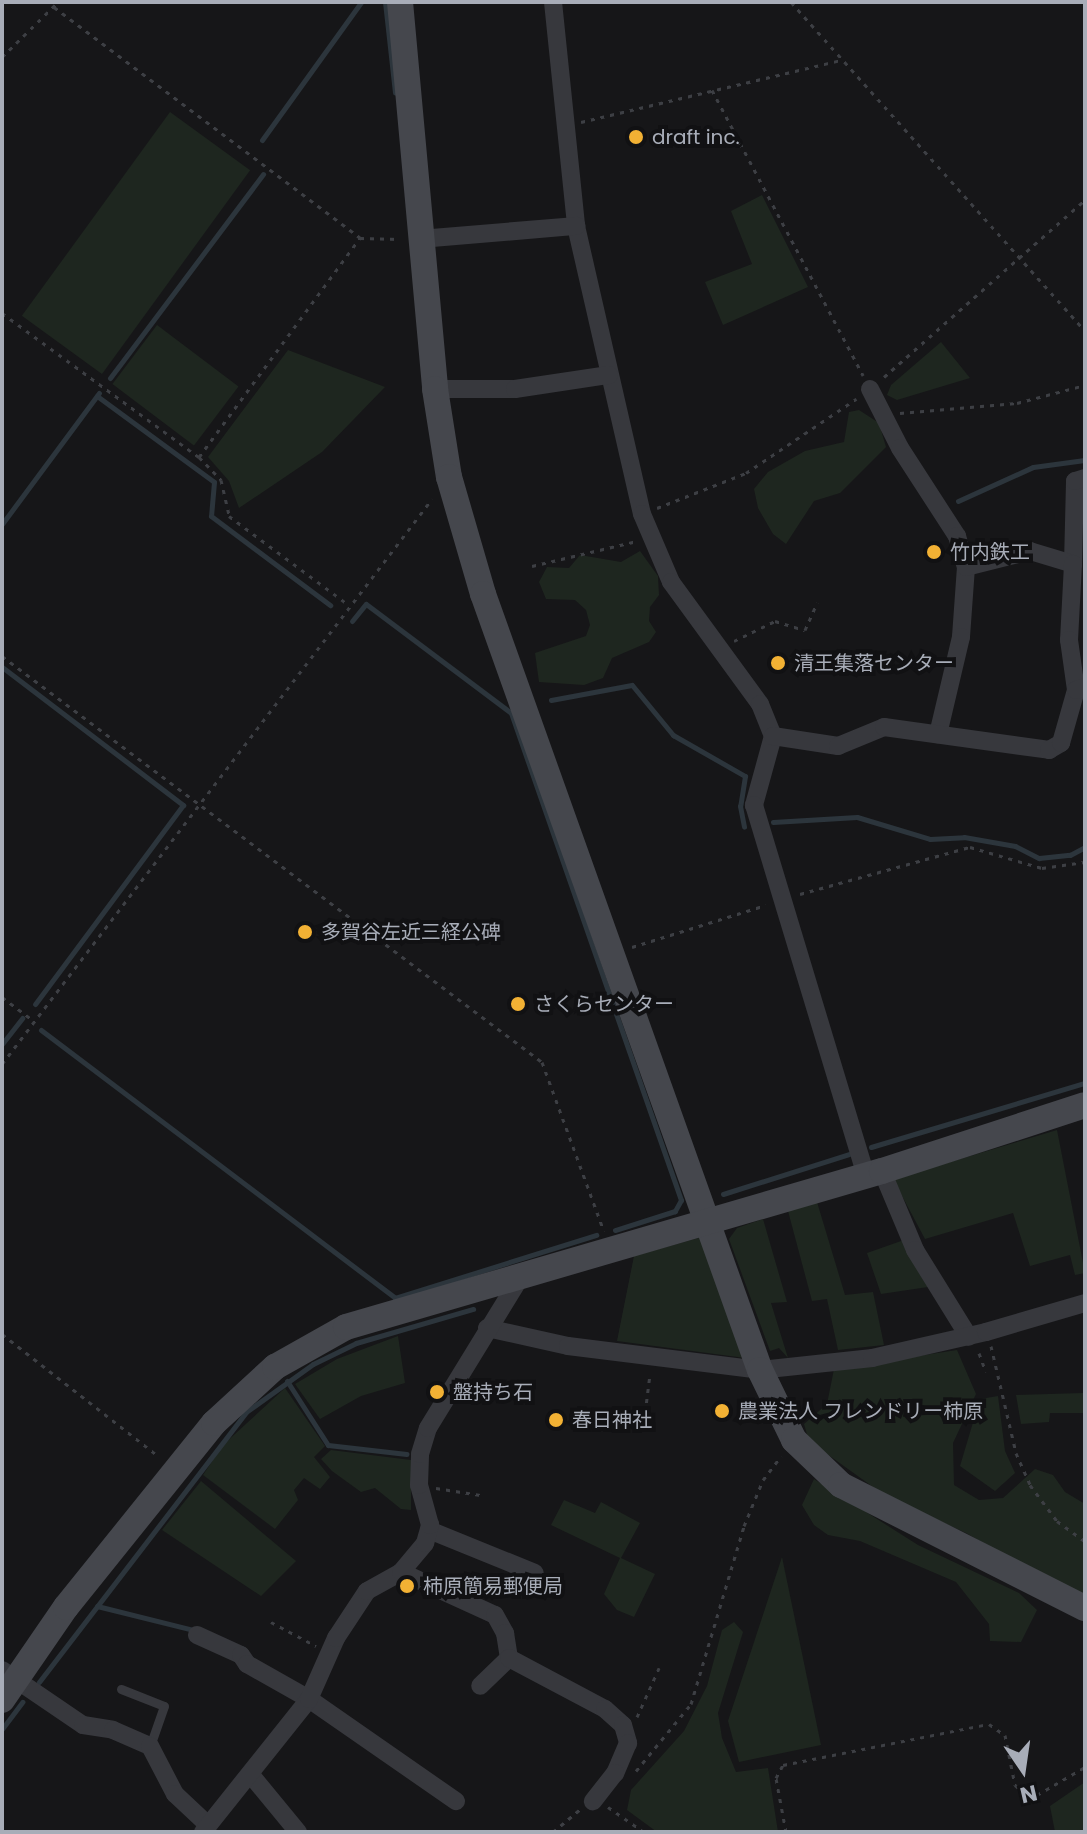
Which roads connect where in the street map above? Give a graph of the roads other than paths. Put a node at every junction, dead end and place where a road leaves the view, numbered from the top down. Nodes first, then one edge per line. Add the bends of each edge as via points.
1 (400, 2) edge
2 (553, 2) edge
3 (576, 226) junction
4 (420, 239) junction
5 (609, 375) junction
6 (435, 389) junction
7 (870, 389) road end
8 (1085, 478) edge
9 (1073, 564) junction
10 (966, 567) junction
11 (1080, 688) edge
12 (938, 734) junction
13 (773, 736) junction
14 (1085, 1105) edge
15 (874, 1174) junction
16 (705, 1220) junction
17 (521, 1276) junction
18 (1085, 1303) edge
19 (487, 1328) junction
20 (978, 1334) junction
21 (760, 1370) junction
22 (429, 1530) junction
23 (401, 1572) junction
24 (535, 1573) dead end
25 (1085, 1608) edge
26 (197, 1635) dead end
27 (509, 1658) junction
28 (7, 1684) edge
29 (480, 1686) dead end
30 (121, 1689) dead end
31 (309, 1699) junction
32 (150, 1746) junction
33 (251, 1775) junction
34 (456, 1801) dead end
35 (600, 1803) road end
36 (205, 1828) edge
37 (298, 1832) edge

1 - 4 street
2 - 3 street
3 - 4 street
3 - 5 street
4 - 6 street
5 - 6 street via 515,389
5 - 13 street via 648,538 716,650 760,704
6 - 16 street via 449,477 483,594
7 - 10 street via 957,536
8 - 9 street via 1075,481
9 - 10 street via 1030,551
9 - 11 street via 1069,640
10 - 12 street via 961,637
11 - 12 street via 1061,743 1049,750
12 - 13 street via 884,727 838,746 821,747
13 - 15 street via 754,805
14 - 15 street
15 - 16 street
15 - 20 street via 915,1250
16 - 17 street
16 - 21 street
17 - 19 street
17 - 28 street via 346,1327 275,1367 174,1468
18 - 20 street
19 - 21 street via 652,1358
19 - 22 street via 428,1428 420,1454 419,1485
20 - 21 street via 872,1358
21 - 25 street via 794,1440 841,1485
22 - 23 street
22 - 24 street
23 - 27 street via 495,1615
23 - 31 street via 367,1591
26 - 31 street via 241,1655 247,1664
27 - 29 street
27 - 35 street via 605,1709 623,1725 628,1743
28 - 32 street via 83,1725 113,1730
30 - 32 lane via 164,1706
31 - 33 street
31 - 34 street
32 - 36 street via 175,1794
33 - 36 street
33 - 37 street

